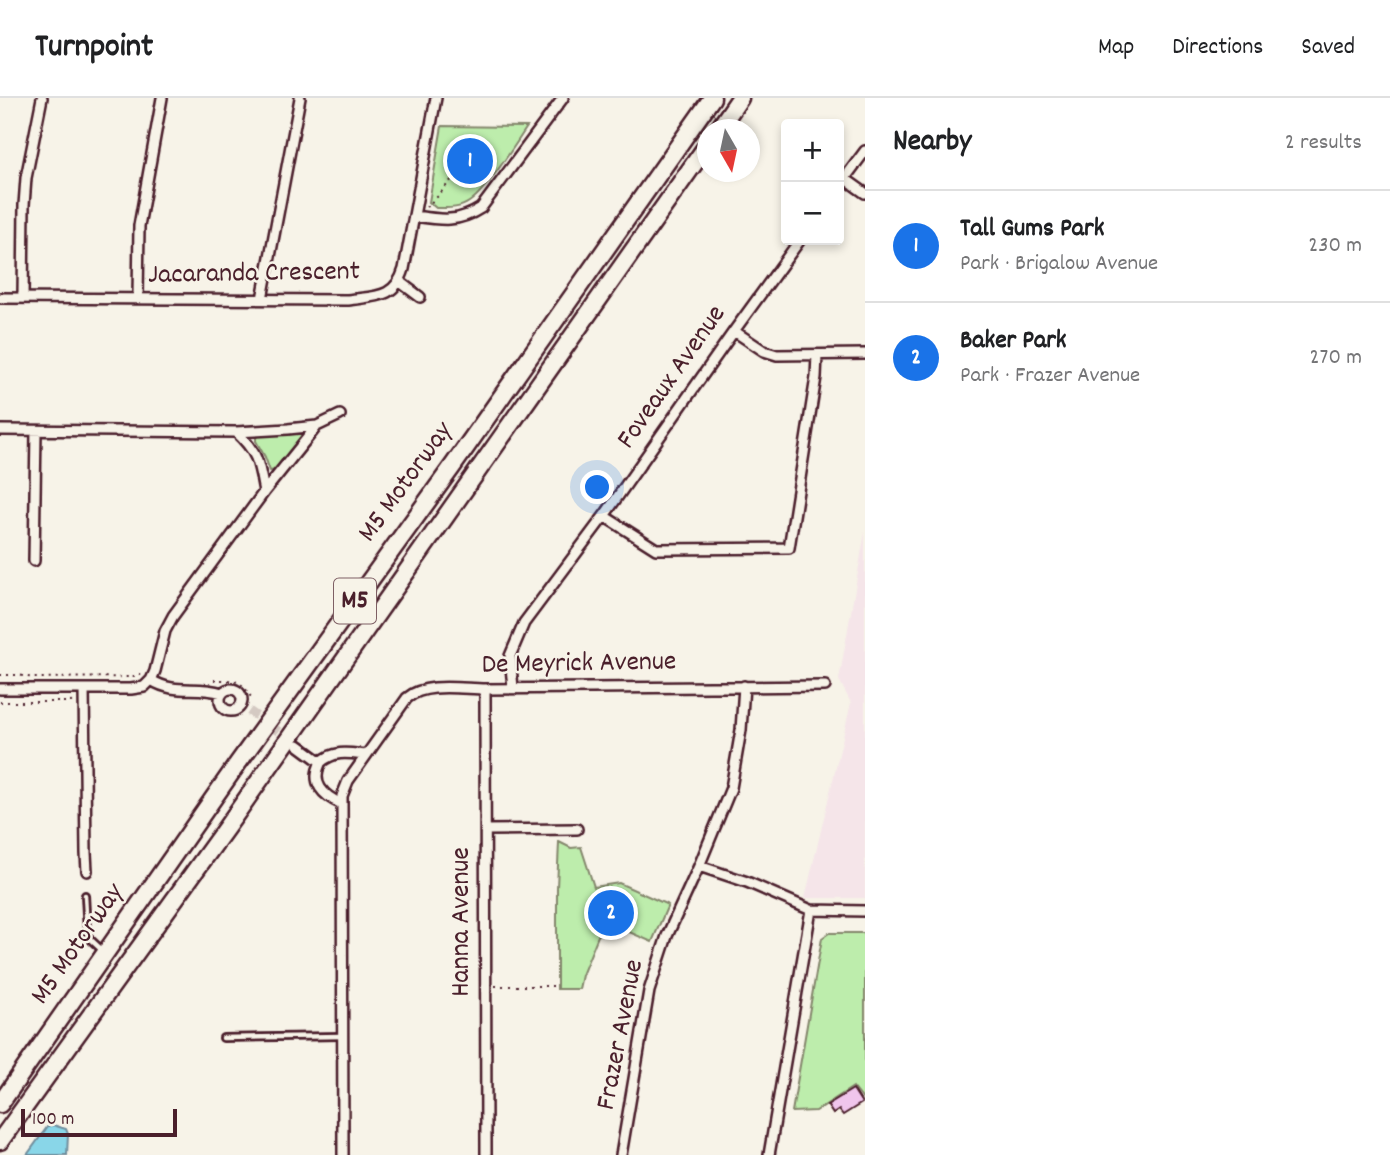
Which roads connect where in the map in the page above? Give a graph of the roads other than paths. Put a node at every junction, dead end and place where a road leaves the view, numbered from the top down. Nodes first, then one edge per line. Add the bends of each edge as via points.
1 (42, 98) edge
2 (162, 98) edge
3 (300, 98) edge
4 (436, 98) edge
5 (563, 98) edge
6 (712, 98) edge
7 (740, 98) edge
8 (726, 119) edge
9 (865, 151) edge
10 (697, 160) edge
11 (844, 179) edge
12 (844, 183) edge
13 (865, 193) edge
14 (415, 216) junction
15 (796, 245) edge
16 (400, 282) junction
17 (420, 297) dead end
18 (0, 298) edge
19 (23, 298) junction
20 (138, 299) junction
21 (262, 299) junction
22 (734, 331) junction
23 (865, 354) edge
24 (817, 355) junction
25 (340, 415) dead end
26 (317, 426) junction
27 (0, 430) edge
28 (36, 431) junction
29 (236, 432) junction
30 (264, 492) junction
31 (604, 516) junction
32 (34, 561) dead end
33 (149, 676) junction
34 (744, 686) junction
35 (825, 686) dead end
36 (513, 688) junction
37 (85, 689) junction
38 (485, 689) junction
39 (0, 690) edge
40 (222, 693) junction
41 (298, 745) tunnel mouth
42 (366, 755) junction
43 (321, 762) junction
44 (342, 804) junction
45 (577, 829) dead end
46 (486, 830) junction
47 (699, 866) junction
48 (88, 871) dead end
49 (85, 895) dead end
50 (811, 910) junction
51 (865, 911) edge
52 (106, 953) junction
53 (343, 1036) junction
54 (223, 1038) dead end
55 (0, 1104) edge
56 (0, 1141) edge
57 (343, 1155) edge
58 (486, 1155) edge
59 (621, 1155) edge
60 (769, 1155) edge

1 - 19 street via 26,178
2 - 20 street via 139,226
3 - 21 street
4 - 14 street, Jacaranda Crescent
5 - 14 street via 481,208 456,220
6 - 52 highway, M5 Motorway / M5
7 - 8 highway
9 - 11 street
10 - 56 highway, M5 Motorway / M5
12 - 13 street
14 - 16 street, Jacaranda Crescent
15 - 22 street, Foveaux Avenue
16 - 17 street
16 - 21 street, Jacaranda Crescent via 382,295 348,300
18 - 19 street, Jacaranda Crescent
19 - 20 street, Jacaranda Crescent
20 - 21 street, Jacaranda Crescent
22 - 24 street via 773,354
22 - 31 street, Foveaux Avenue
23 - 24 street
24 - 31 street via 789,548 656,549
25 - 26 street
26 - 29 street
26 - 30 street
27 - 28 street
28 - 29 street
28 - 32 street
29 - 30 street via 255,453
30 - 33 street via 173,616 155,671
31 - 36 street, Foveaux Avenue via 524,623 510,656
33 - 37 street via 145,687
33 - 40 street via 169,688
34 - 35 street, De Meyrick Avenue
34 - 36 street, De Meyrick Avenue
34 - 47 street, Frazer Avenue via 730,788
36 - 38 street, De Meyrick Avenue
37 - 39 street
37 - 48 street
38 - 42 street, De Meyrick Avenue via 416,691
38 - 46 street, Hanna Avenue
40 - 40 street via 236,689 245,708 225,709
41 - 43 street
42 - 43 street via 337,753
42 - 44 street, De Meyrick Avenue via 348,781
43 - 44 street via 319,786 327,797
44 - 53 street
45 - 46 street
46 - 58 street, Hanna Avenue
47 - 50 street
47 - 59 street, Frazer Avenue via 667,936 649,991
49 - 52 lane via 90,939
50 - 51 street
50 - 60 street
52 - 55 highway, M5 Motorway / M5
53 - 54 lane
53 - 57 street

